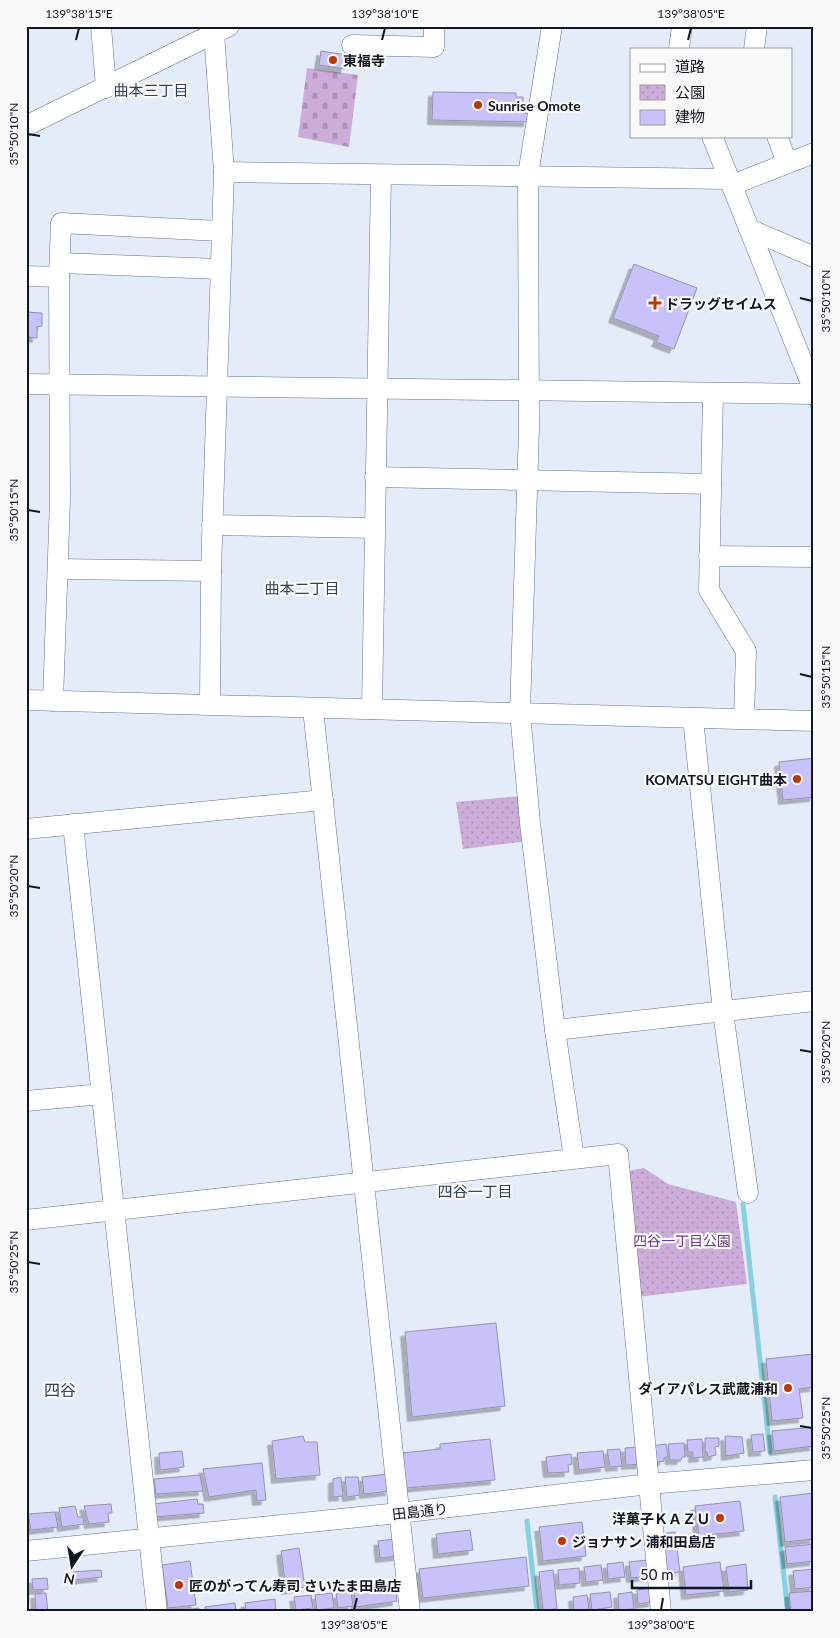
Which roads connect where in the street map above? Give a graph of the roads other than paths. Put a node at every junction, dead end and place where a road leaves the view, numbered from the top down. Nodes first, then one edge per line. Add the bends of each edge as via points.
1 (101, 26) edge
2 (434, 26) edge
3 (552, 26) edge
4 (682, 26) edge
5 (757, 26) edge
6 (221, 30) edge
7 (352, 45) dead end
8 (679, 48) edge
9 (754, 48) edge
10 (106, 88) junction
11 (26, 126) edge
12 (713, 138) edge
13 (778, 138) edge
14 (814, 153) edge
15 (787, 163) junction
16 (224, 172) junction
17 (381, 175) junction
18 (528, 175) junction
19 (731, 182) junction
20 (749, 229) junction
21 (220, 231) junction
22 (814, 257) edge
23 (219, 269) junction
24 (59, 270) junction
25 (26, 276) edge
26 (26, 384) edge
27 (60, 384) junction
28 (218, 386) junction
29 (377, 388) junction
30 (528, 390) junction
31 (713, 392) junction
32 (814, 393) edge
33 (375, 477) junction
34 (527, 480) junction
35 (711, 484) junction
36 (212, 525) junction
37 (374, 528) junction
38 (710, 556) junction
39 (814, 557) edge
40 (58, 570) junction
41 (211, 572) junction
42 (26, 700) edge
43 (53, 701) junction
44 (210, 704) junction
45 (313, 709) junction
46 (372, 709) junction
47 (520, 712) junction
48 (693, 718) junction
49 (744, 718) junction
50 (814, 721) edge
51 (323, 800) junction
52 (73, 824) junction
53 (26, 829) edge
54 (814, 1001) edge
55 (722, 1012) junction
56 (555, 1030) junction
57 (102, 1094) junction
58 (26, 1101) edge
59 (574, 1158) junction
60 (364, 1182) junction
61 (748, 1193) dead end
62 (114, 1210) junction
63 (26, 1220) edge
64 (814, 1470) edge
65 (650, 1484) junction
66 (399, 1513) junction
67 (150, 1537) junction
68 (26, 1551) edge
69 (157, 1612) edge
70 (410, 1612) edge
71 (661, 1612) edge

1 - 10 street
2 - 7 street via 434,46
3 - 18 street
4 - 8 street
5 - 9 street
6 - 10 street
6 - 16 street
10 - 11 street
12 - 19 street
13 - 15 street
14 - 15 street
15 - 19 street
16 - 17 street
16 - 21 street
17 - 18 street
17 - 29 street
18 - 19 street
18 - 30 street
19 - 20 street
20 - 22 street
20 - 32 street
21 - 23 street
21 - 24 street via 61,223
23 - 24 street
23 - 28 street
24 - 25 street
24 - 27 street
26 - 27 street
27 - 28 street
27 - 40 street
28 - 29 street
28 - 36 street
29 - 30 street
29 - 33 street
30 - 31 street
30 - 34 street
31 - 32 street
31 - 35 street
33 - 34 street
33 - 37 street
34 - 35 street
34 - 47 street
35 - 38 street
36 - 37 street
36 - 41 street
37 - 46 street
38 - 39 street
38 - 49 street via 709,590 746,651
40 - 41 street
40 - 43 street
41 - 44 street
42 - 43 street
43 - 44 street
44 - 45 street
45 - 46 street
45 - 51 street
46 - 47 street
47 - 48 street
47 - 56 street
48 - 49 street
48 - 55 street
49 - 50 street
51 - 52 street
51 - 60 street
52 - 53 street
52 - 57 street
54 - 55 street
55 - 56 street
55 - 61 street
56 - 59 street
57 - 58 street
57 - 62 street
59 - 60 street
59 - 65 street via 618,1154
60 - 62 street
60 - 66 street
62 - 63 street
62 - 67 street
64 - 65 street, 田島通り
65 - 66 street, 田島通り
65 - 71 street
66 - 67 street, 田島通り
66 - 70 street
67 - 68 street, 田島通り
67 - 69 street

